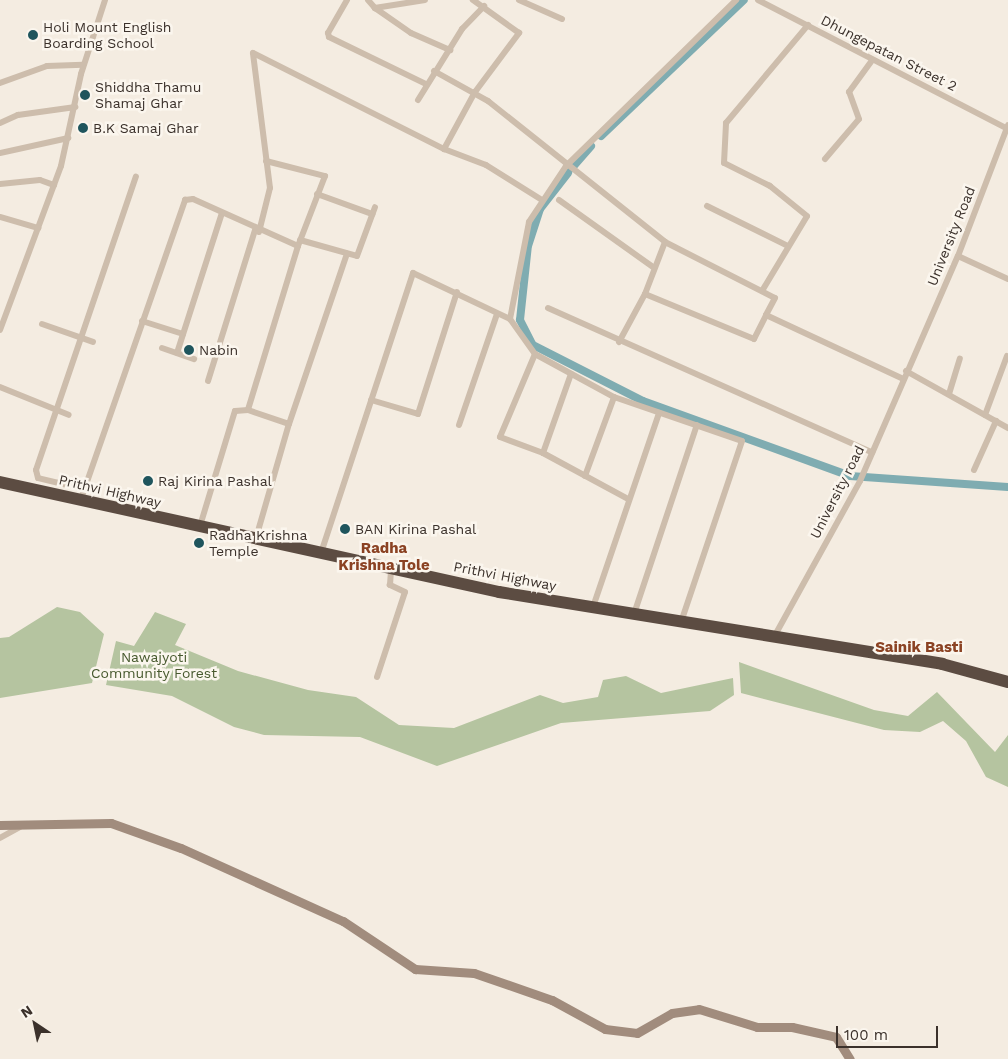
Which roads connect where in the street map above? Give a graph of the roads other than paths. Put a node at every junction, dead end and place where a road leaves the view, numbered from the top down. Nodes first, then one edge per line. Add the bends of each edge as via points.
1 (105, 0) edge
2 (347, 0) edge
3 (368, 0) edge
4 (425, 0) edge
5 (473, 0) edge
6 (519, 0) edge
7 (736, 0) edge
8 (758, 0) edge
9 (484, 6) junction
10 (375, 8) junction
11 (562, 19) dead end
12 (808, 25) junction
13 (450, 50) junction
14 (872, 60) junction
15 (83, 65) junction
16 (434, 71) junction
17 (0, 83) edge
18 (426, 84) junction
19 (475, 92) junction
20 (418, 100) dead end
21 (75, 107) junction
22 (0, 123) edge
23 (1008, 127) edge
24 (68, 138) junction
25 (444, 148) junction
26 (0, 153) edge
27 (825, 159) dead end
28 (266, 161) junction
29 (566, 166) junction
30 (136, 178) dead end
31 (0, 184) edge
32 (54, 185) junction
33 (317, 194) junction
34 (542, 200) junction
35 (559, 200) dead end
36 (707, 206) dead end
37 (375, 207) dead end
38 (222, 213) junction
39 (372, 214) junction
40 (0, 217) edge
41 (38, 228) junction
42 (257, 231) junction
43 (665, 242) junction
44 (299, 243) junction
45 (788, 246) junction
46 (347, 254) junction
47 (958, 256) junction
48 (653, 267) junction
49 (1008, 279) edge
50 (762, 291) junction
51 (457, 292) junction
52 (645, 294) junction
53 (548, 308) dead end
54 (497, 314) junction
55 (766, 315) junction
56 (510, 319) junction
57 (142, 320) junction
58 (42, 324) dead end
59 (0, 330) edge
60 (183, 334) junction
61 (79, 337) junction
62 (93, 342) dead end
63 (618, 342) junction
64 (162, 348) dead end
65 (177, 353) junction
66 (535, 354) junction
67 (914, 354) joint
68 (1007, 356) edge
69 (194, 359) dead end
70 (960, 359) dead end
71 (906, 371) junction
72 (571, 374) junction
73 (903, 379) junction
74 (208, 380) dead end
75 (0, 388) edge
76 (949, 394) junction
77 (614, 397) junction
78 (371, 400) junction
79 (55, 410) junction
80 (248, 410) junction
81 (659, 413) junction
82 (69, 415) dead end
83 (985, 415) junction
84 (996, 422) junction
85 (289, 424) junction
86 (459, 425) dead end
87 (697, 425) junction
88 (1008, 428) edge
89 (872, 452) junction
90 (542, 453) junction
91 (974, 470) dead end
92 (585, 476) junction
93 (0, 482) edge
94 (83, 494) junction
95 (628, 500) junction
96 (200, 526) junction
97 (256, 538) junction
98 (321, 554) junction
99 (391, 569) junction
100 (593, 607) junction
101 (634, 614) junction
102 (681, 622) junction
103 (774, 637) junction
104 (377, 677) dead end
105 (1008, 682) edge
106 (0, 825) edge
107 (20, 827) junction
108 (0, 838) edge
109 (850, 1059) edge

1 - 15 street
2 - 18 street via 328,33 329,37
3 - 10 street
4 - 10 street
5 - 9 street
6 - 11 street
7 - 29 street
8 - 12 street, Dhungepatan Street 2
9 - 13 street
9 - 19 street via 519,33
10 - 13 street via 411,33
12 - 14 street, Dhungepatan Street 2
12 - 45 street via 726,123 724,163 770,186 807,216
13 - 16 street
14 - 23 street, Dhungepatan Street 2
14 - 27 street via 849,92 859,119
15 - 17 street via 47,66
15 - 21 street
16 - 18 street
16 - 19 street
18 - 20 street
19 - 25 street
19 - 29 street
21 - 22 street via 18,115
21 - 24 street
23 - 47 street, University Road
24 - 26 street
24 - 32 street
25 - 28 street via 253,53
25 - 34 street via 486,165
28 - 33 street via 325,176
28 - 42 street via 270,188
29 - 34 street
29 - 43 street
30 - 61 street
31 - 32 street via 33,180
32 - 41 street
33 - 39 street
33 - 44 street
34 - 56 street via 519,253
35 - 48 street
36 - 45 street
37 - 39 street
38 - 42 street
38 - 57 street via 193,199 184,202
38 - 60 street
39 - 46 street via 357,256
40 - 41 street
41 - 59 street
42 - 44 street
42 - 74 street
43 - 48 street
43 - 50 street
44 - 46 street
44 - 80 street
45 - 50 street
46 - 85 street
47 - 49 street
47 - 67 street, University Road
48 - 52 street
50 - 55 street via 775,298
51 - 54 street
51 - 78 street via 418,414
51 - 78 street via 413,273
52 - 55 street via 754,339
52 - 63 street
53 - 63 street
54 - 56 street
54 - 86 street
55 - 73 street
56 - 66 street
57 - 60 street
57 - 94 street
58 - 61 street
60 - 65 street
61 - 62 street
61 - 79 street
63 - 89 street
64 - 65 street
65 - 69 street
66 - 72 street
66 - 90 street via 500,437
67 - 71 street, University road
68 - 83 street
70 - 76 street
71 - 73 street, University road
71 - 76 street
72 - 77 street
72 - 90 street
73 - 89 street, University road
75 - 79 street
76 - 83 street
77 - 81 street
77 - 92 street
78 - 98 street
79 - 82 street
79 - 94 street via 35,474
80 - 85 street
80 - 96 street via 235,411
81 - 87 street
81 - 95 street
83 - 84 street
84 - 88 street
84 - 91 street
85 - 97 street
87 - 101 street
87 - 102 street via 742,441
89 - 103 street, University road
90 - 92 street
92 - 95 street
93 - 94 highway, Prithvi Highway
94 - 96 highway, Prithvi Highway
95 - 100 street
96 - 97 highway, Prithvi Highway
97 - 98 highway, Prithvi Highway
98 - 99 highway, Prithvi Highway
99 - 100 highway, Prithvi Highway
99 - 104 street via 390,585 406,592
100 - 101 highway, Prithvi Highway
101 - 102 highway, Prithvi Highway
102 - 103 highway, Prithvi Highway
103 - 105 highway, Prithvi Highway via 942,664
106 - 107 street
107 - 108 street
107 - 109 street via 111,823 181,848 343,921 415,969 474,973 552,1000 605,1030 636,1033 672,1013 699,1009 757,1027 792,1026 836,1037

